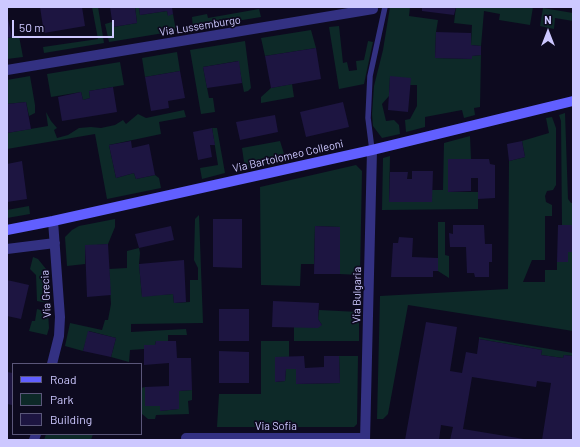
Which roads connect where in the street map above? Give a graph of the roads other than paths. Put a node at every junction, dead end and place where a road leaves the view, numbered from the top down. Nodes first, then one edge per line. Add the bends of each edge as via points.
1 (385, 7) edge
2 (373, 9) dead end
3 (7, 70) edge
4 (573, 101) edge
5 (372, 150) junction
6 (53, 221) junction
7 (7, 230) edge
8 (55, 243) junction
9 (7, 249) edge
10 (52, 363) edge
11 (186, 438) dead end
12 (365, 439) edge

1 - 5 lane via 370,76 368,118
2 - 3 street, Via Lussemburgo
4 - 5 main road, Via Bartolomeo Colleoni
5 - 6 main road, Via Bartolomeo Colleoni
5 - 12 street, Via Bulgaria
6 - 7 main road, Via Bartolomeo Colleoni
6 - 8 street, Via Grecia
8 - 9 street
8 - 10 street, Via Grecia via 60,316 59,336
11 - 12 street, Via Sofia

